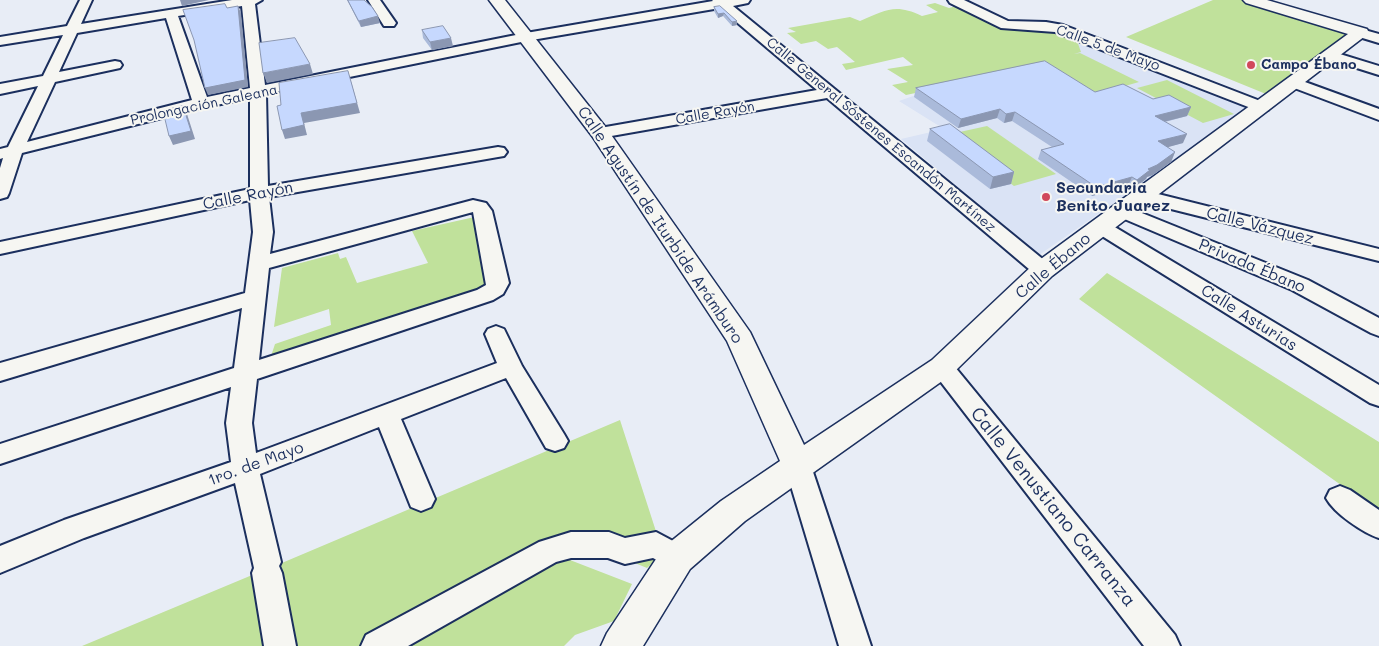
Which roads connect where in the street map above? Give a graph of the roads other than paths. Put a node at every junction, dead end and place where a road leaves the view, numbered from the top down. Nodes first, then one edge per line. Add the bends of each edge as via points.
1 (86, 0) edge
2 (251, 0) edge
3 (374, 0) edge
4 (497, 0) edge
5 (744, 0) edge
6 (954, 0) edge
7 (1251, 0) edge
8 (720, 2) edge
9 (649, 5) dead end
10 (171, 14) junction
11 (660, 14) junction
12 (389, 22) dead end
13 (74, 29) junction
14 (1370, 36) edge
15 (526, 37) junction
16 (0, 41) edge
17 (413, 44) dead end
18 (1330, 55) junction
19 (421, 59) junction
20 (115, 65) dead end
21 (1379, 71) edge
22 (48, 79) junction
23 (1294, 83) junction
24 (0, 89) edge
25 (258, 93) junction
26 (830, 93) junction
27 (202, 103) junction
28 (1262, 107) junction
29 (1379, 115) edge
30 (600, 133) junction
31 (8, 152) edge
32 (498, 152) dead end
33 (0, 193) edge
34 (260, 193) junction
35 (1142, 196) junction
36 (1122, 211) junction
37 (1110, 232) junction
38 (0, 248) edge
39 (1379, 255) edge
40 (259, 264) junction
41 (1043, 270) junction
42 (255, 298) junction
43 (1379, 328) edge
44 (496, 334) dead end
45 (511, 367) junction
46 (942, 368) junction
47 (0, 372) edge
48 (245, 375) junction
49 (1379, 397) edge
50 (387, 415) junction
51 (555, 441) dead end
52 (0, 454) edge
53 (798, 466) junction
54 (245, 468) junction
55 (1340, 498) dead end
56 (421, 499) dead end
57 (1379, 526) edge
58 (677, 558) junction
59 (0, 560) edge
60 (280, 646) edge
61 (377, 646) edge
62 (622, 646) edge
63 (855, 646) edge
64 (1164, 646) edge

1 - 13 street
2 - 10 street
2 - 25 street
3 - 12 street
4 - 15 street, Calle Agustín de Iturbide Arámburo
5 - 8 street, Prolongación Galeana
6 - 28 street, Calle 5 de Mayo via 1006,25 1058,28
7 - 14 street
8 - 11 street, Prolongación Galeana
8 - 26 street, Calle General Sóstenes Escandón Martínez
9 - 11 street
10 - 13 street
10 - 27 street
11 - 15 street, Prolongación Galeana
13 - 16 street
13 - 22 street
14 - 18 street, Calle Ébano
15 - 19 street, Prolongación Galeana
15 - 30 street, Calle Agustín de Iturbide Arámburo
17 - 19 street
18 - 21 street
18 - 23 street, Calle Ébano
19 - 25 street, Prolongación Galeana
20 - 22 street
22 - 24 street
22 - 31 street
23 - 28 street, Calle Ébano
23 - 29 street
25 - 27 street, Prolongación Galeana
25 - 34 street
26 - 30 street, Calle Rayón
26 - 41 street, Calle General Sóstenes Escandón Martínez
27 - 31 street, Prolongación Galeana
28 - 35 street, Calle Ébano
30 - 53 street, Calle Agustín de Iturbide Arámburo via 740,338
31 - 33 street
32 - 34 street, Calle Rayón
34 - 38 street, Calle Rayón
34 - 40 street via 263,232
35 - 36 street, Calle Ébano
35 - 39 street, Calle Vázquez
36 - 37 street, Calle Ébano
36 - 43 street, Privada Ébano via 1300,285
37 - 41 street, Calle Ébano
37 - 49 street, Calle Asturias
40 - 42 street
40 - 48 street via 473,206 482,211 498,283 486,295
41 - 46 street, Calle Ébano
42 - 47 street
42 - 48 street
44 - 45 street
45 - 50 street, 1ro. de Mayo
45 - 51 street
46 - 53 street, Calle Ébano
46 - 64 street, Calle Venustiano Carranza
48 - 52 street
48 - 54 street via 239,423
50 - 54 street, 1ro. de Mayo
50 - 56 street
53 - 58 street, Calle Ébano via 733,511
53 - 63 street
54 - 59 street, 1ro. de Mayo via 74,529
54 - 60 street
55 - 57 street
58 - 61 street via 656,545 625,551 610,545 571,545 549,551
58 - 62 street, Calle Ébano

